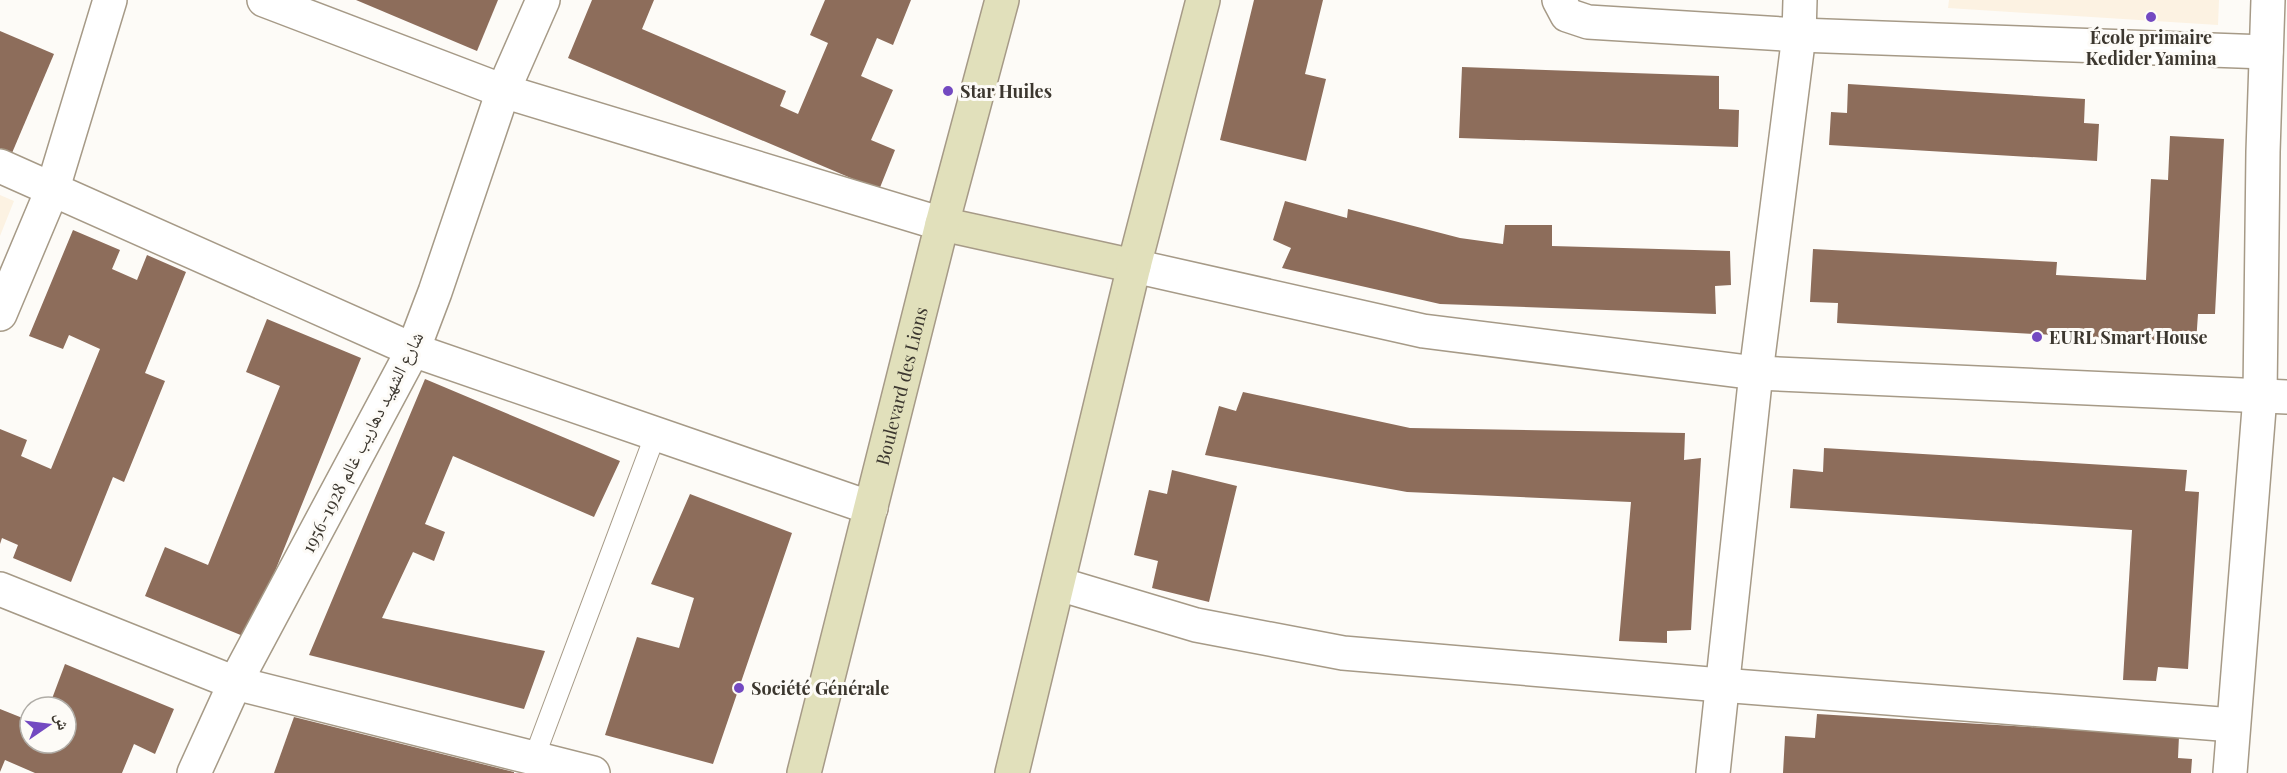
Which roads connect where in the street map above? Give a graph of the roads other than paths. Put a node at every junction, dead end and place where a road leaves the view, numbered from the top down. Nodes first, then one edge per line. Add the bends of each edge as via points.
1 (264, 0) edge
2 (543, 0) edge
3 (1002, 0) edge
4 (1203, 0) edge
5 (1559, 0) edge
6 (1800, 0) edge
7 (2268, 0) edge
8 (103, 10) edge
9 (1799, 35) junction
10 (2266, 52) junction
11 (503, 91) junction
12 (0, 166) edge
13 (53, 188) junction
14 (942, 224) junction
15 (1134, 266) junction
16 (0, 314) edge
17 (412, 350) junction
18 (1760, 373) junction
19 (2273, 396) edge
20 (656, 433) junction
21 (871, 508) junction
22 (1059, 584) junction
23 (0, 589) edge
24 (235, 683) junction
25 (1721, 686) junction
26 (2233, 725) junction
27 (534, 758) junction
28 (194, 773) edge
29 (593, 773) edge
30 (804, 773) edge
31 (1012, 773) edge
32 (1713, 773) edge
33 (2230, 773) edge

1 - 11 street
2 - 11 street, شارع الشهيد دهاريب غالم 1928-1956
3 - 14 main road, Boulevard des Lions
4 - 15 main road
5 - 9 street via 1567,15 1588,22
6 - 9 street
7 - 10 street
8 - 13 street
9 - 10 street
9 - 18 street
10 - 19 street
11 - 14 street
11 - 17 street, شارع الشهيد دهاريب غالم 1928-1956
12 - 13 street
13 - 16 street
13 - 17 street
14 - 15 main road
14 - 21 main road, Boulevard des Lions
15 - 18 street via 1423,331
15 - 22 main road
17 - 20 street
17 - 24 street, شارع الشهيد دهاريب غالم 1928-1956
18 - 19 street
18 - 25 street
19 - 26 street
20 - 21 street
20 - 27 lane
21 - 30 main road, Boulevard des Lions
22 - 25 street via 1196,625 1343,652
22 - 31 main road
23 - 24 street
24 - 27 street
24 - 28 street, شارع الشهيد دهاريب غالم 1928-1956
25 - 26 street
25 - 32 street
26 - 33 street
27 - 29 street

